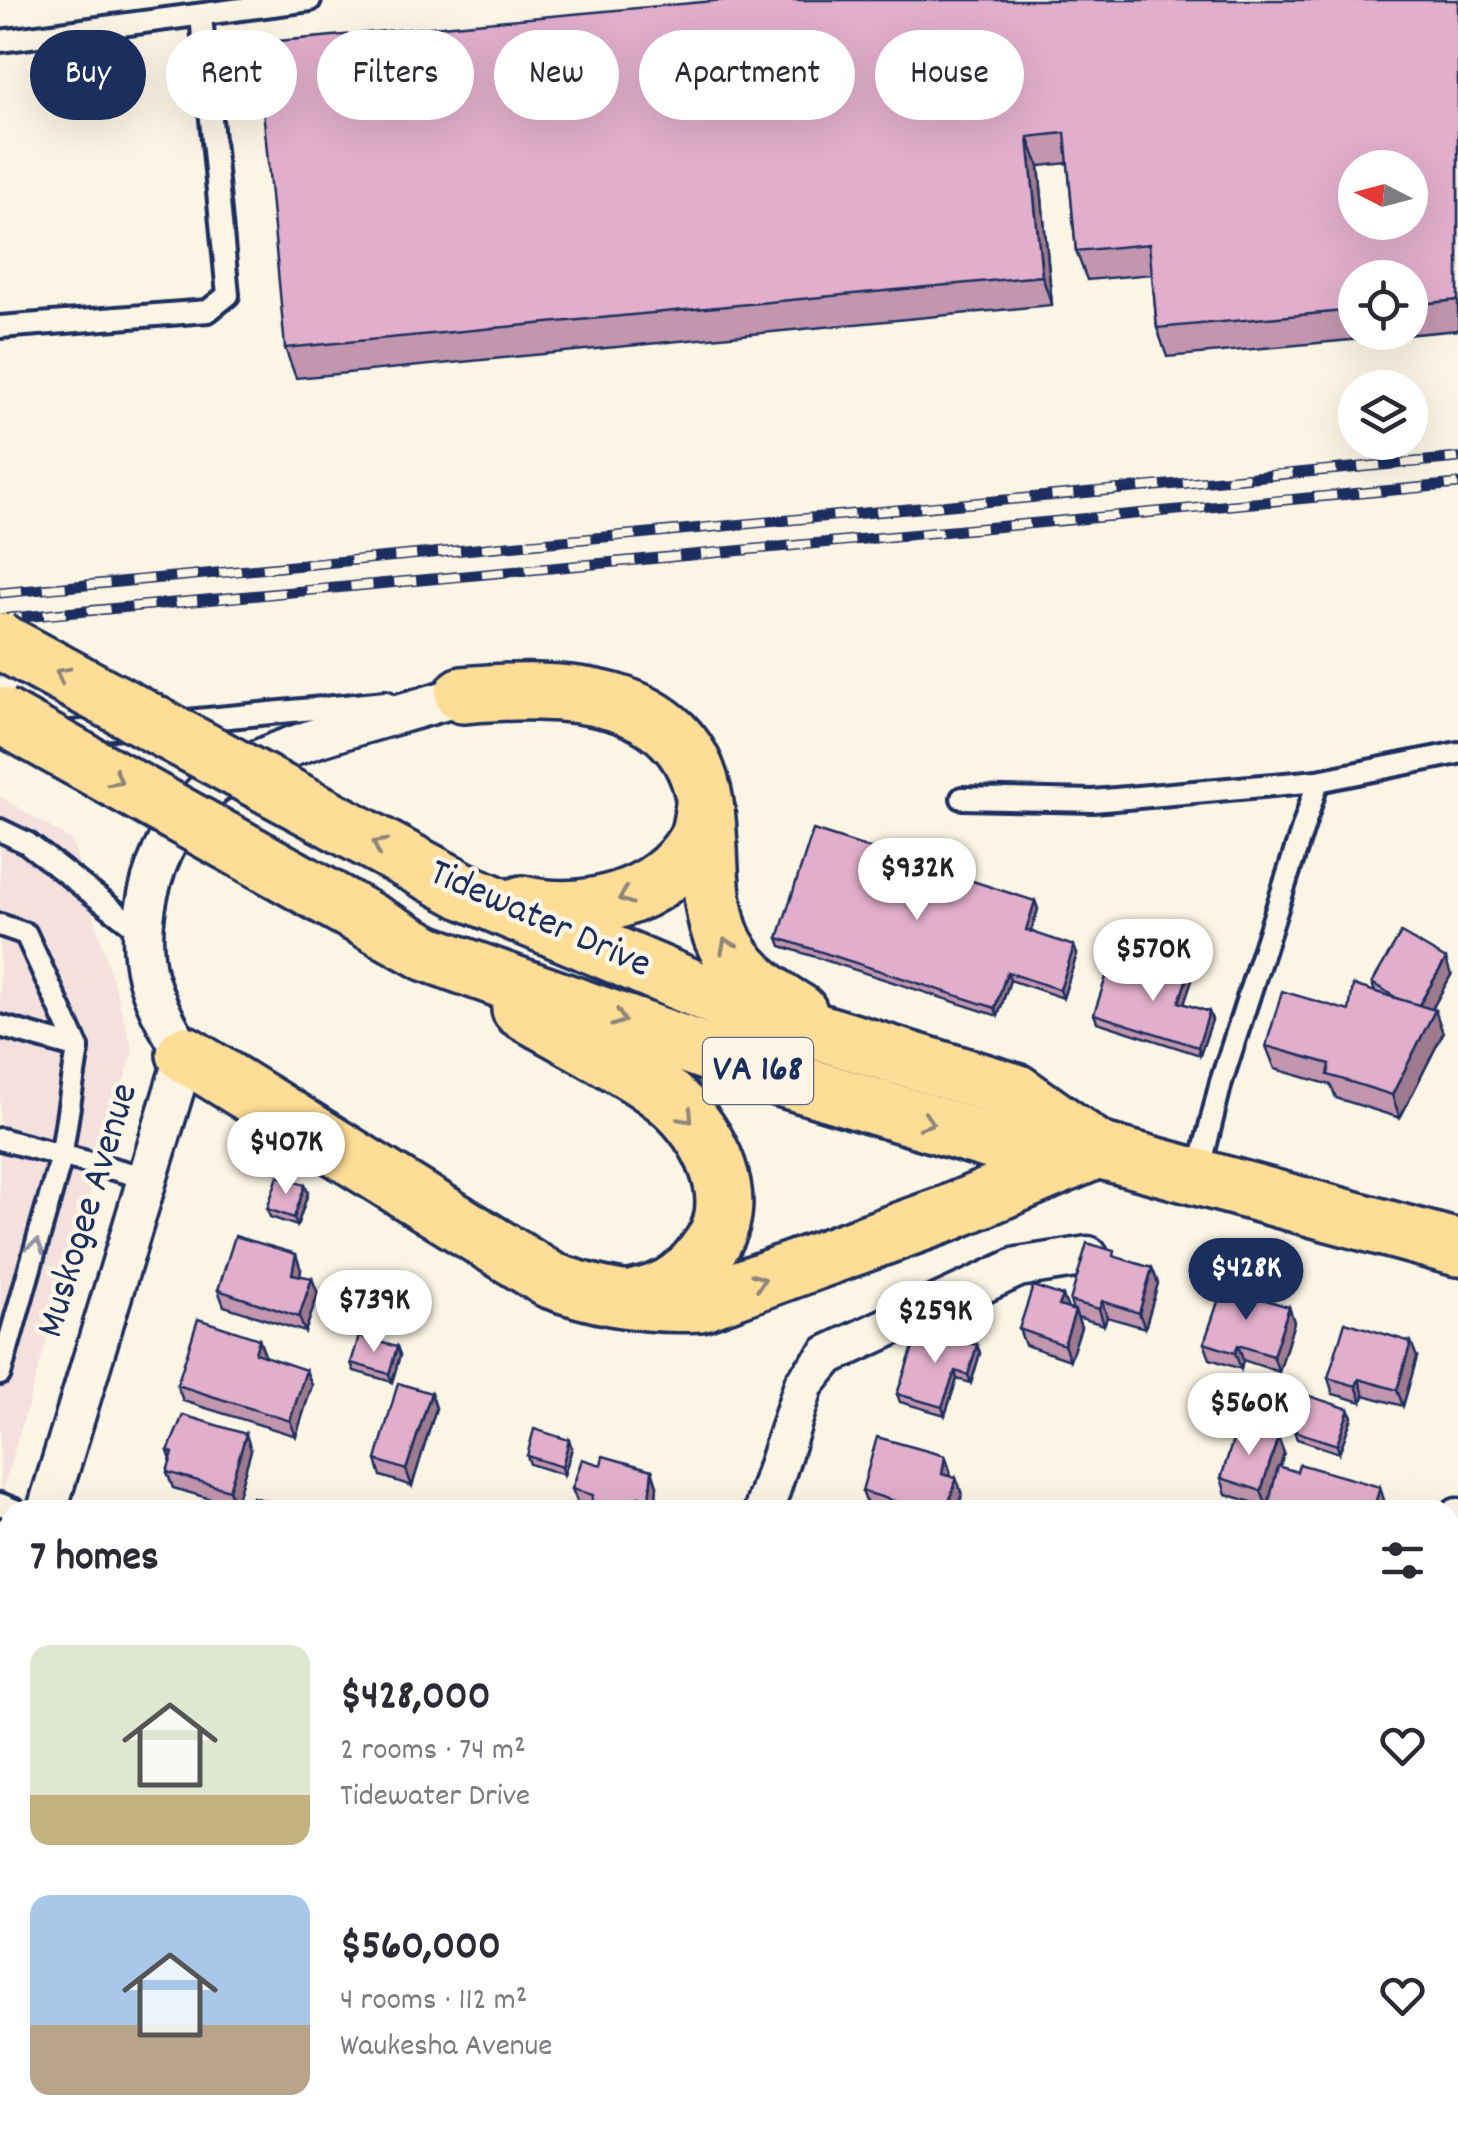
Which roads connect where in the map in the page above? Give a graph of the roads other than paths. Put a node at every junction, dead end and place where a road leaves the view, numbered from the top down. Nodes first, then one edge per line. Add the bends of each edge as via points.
1 (310, 0) edge
2 (201, 16) junction
3 (0, 41) edge
4 (0, 327) edge
5 (0, 640) edge
6 (463, 695) junction
7 (0, 715) edge
8 (0, 739) edge
9 (1458, 753) edge
10 (1318, 781) junction
11 (962, 798) dead end
12 (705, 802) junction
13 (0, 830) edge
14 (464, 891) junction
15 (0, 925) edge
16 (143, 933) junction
17 (428, 953) junction
18 (0, 1026) edge
19 (858, 1046) junction
20 (78, 1048) junction
21 (185, 1054) junction
22 (0, 1139) edge
23 (1098, 1150) junction
24 (61, 1158) junction
25 (147, 1178) junction
26 (1198, 1178) junction
27 (1458, 1248) edge
28 (1088, 1256) edge
29 (632, 1298) junction
30 (0, 1374) edge
31 (50, 1500) edge
32 (767, 1500) edge

1 - 2 lane
2 - 3 lane
2 - 4 lane via 228,295 208,311
14 -> 5 highway, Tidewater Drive / VA 168, bridge
6 - 8 lane
6 - 12 highway via 524,690 625,705 676,735 695,763
6 - 16 street via 265,758 223,778 184,815 167,843 149,890
7 -> 17 highway, Tidewater Drive / VA 168, bridge
9 - 10 lane
10 - 11 lane via 1093,800
10 - 26 lane via 1220,1082
12 -> 14 highway via 696,840 675,867 628,898 546,909
19 -> 12 highway via 767,993 737,964 720,934 713,900
13 - 16 lane via 27,843
14 - 19 highway, Tidewater Drive / VA 168 via 743,1009
15 - 20 lane via 26,934
16 - 21 street via 152,990
17 -> 23 highway, Tidewater Drive / VA 168 via 770,1075 985,1140
17 -> 29 highway via 671,1100 698,1130 717,1165 726,1205 716,1238 676,1284
18 - 20 lane
19 - 23 highway, Tidewater Drive / VA 168 via 1016,1092
20 - 24 lane
21 - 25 street, Muskogee Avenue
21 - 29 highway via 550,1280 588,1294
22 - 24 lane
23 - 26 highway, Tidewater Drive / VA 168
29 -> 23 highway via 665,1305 700,1302 949,1213
24 - 25 lane
30 -> 24 lane
25 - 31 street, Muskogee Avenue
26 - 27 highway, Tidewater Drive / VA 168
28 - 32 street via 1018,1266 828,1355 804,1384

